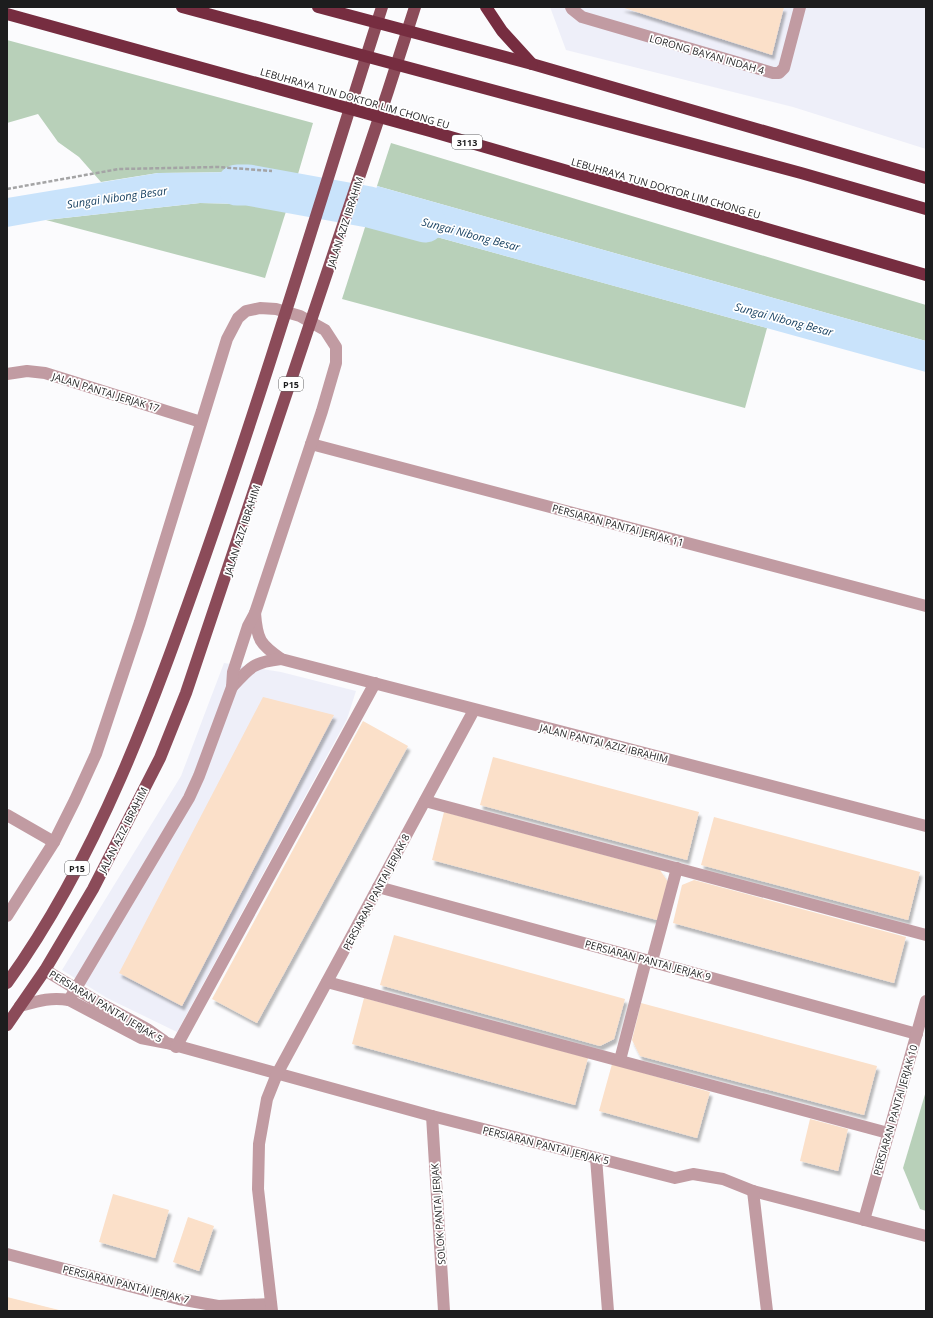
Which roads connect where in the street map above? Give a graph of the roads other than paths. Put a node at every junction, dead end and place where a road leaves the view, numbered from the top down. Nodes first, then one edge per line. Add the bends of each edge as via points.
1 (182, 7) edge
2 (318, 7) edge
3 (382, 7) edge
4 (414, 7) edge
5 (486, 7) edge
6 (571, 7) edge
7 (800, 7) edge
8 (7, 14) edge
9 (532, 64) junction
10 (926, 178) edge
11 (926, 209) edge
12 (926, 275) edge
13 (8, 377) edge
14 (201, 422) junction
15 (311, 444) junction
16 (926, 606) edge
17 (255, 613) junction
18 (281, 659) junction
19 (375, 683) junction
20 (232, 687) junction
21 (474, 710) junction
22 (425, 801) junction
23 (7, 815) edge
24 (926, 826) edge
25 (54, 842) junction
26 (677, 868) junction
27 (378, 887) junction
28 (7, 916) edge
29 (926, 935) edge
30 (649, 960) junction
31 (45, 970) junction
32 (7, 982) edge
33 (327, 982) junction
34 (76, 988) junction
35 (69, 1000) junction
36 (926, 1001) edge
37 (20, 1006) junction
38 (7, 1025) edge
39 (917, 1034) junction
40 (172, 1045) junction
41 (620, 1060) junction
42 (277, 1074) junction
43 (432, 1116) junction
44 (888, 1133) junction
45 (596, 1158) junction
46 (753, 1191) junction
47 (864, 1220) junction
48 (926, 1236) edge
49 (7, 1254) edge
50 (271, 1308) edge
51 (444, 1311) edge
52 (608, 1311) edge
53 (767, 1311) edge

1 - 11 highway via 794,171
2 - 9 highway
3 - 32 main road, P15 via 234,472 166,666 102,819 66,890 28,953
4 - 31 main road, JALAN AZIZ IBRAHIM / P15 via 186,693 160,758 93,889
5 - 9 highway via 502,31
6 - 7 street, LORONG BAYAN INDAH 4 via 582,17 780,73 784,68
8 - 12 highway, LEBUHRAYA TUN DOKTOR LIM CHONG EU / 3113 via 430,131
9 - 10 highway
13 - 14 street, JALAN PANTAI JERJAK 17 via 27,371 45,372
14 - 15 street via 227,339 238,318 246,311 260,308 276,310 300,316 325,330 336,348 336,363
14 - 25 street via 140,622 96,754
15 - 16 street, PERSIARAN PANTAI JERJAK 11
15 - 17 street
17 - 18 street, JALAN PANTAI AZIZ IBRAHIM via 257,633 262,643
17 - 20 street via 248,626 233,672
18 - 19 street, JALAN PANTAI AZIZ IBRAHIM
18 - 20 street, JALAN PANTAI AZIZ IBRAHIM via 258,663 245,672
19 - 21 street, JALAN PANTAI AZIZ IBRAHIM
19 - 40 street
20 - 34 street via 189,798
21 - 22 street, PERSIARAN PANTAI JERJAK 8
21 - 24 street, JALAN PANTAI AZIZ IBRAHIM
22 - 26 street
22 - 27 street, PERSIARAN PANTAI JERJAK 8
23 - 25 street
25 - 28 street
26 - 29 street
26 - 30 street
27 - 30 street, PERSIARAN PANTAI JERJAK 9
27 - 33 street, PERSIARAN PANTAI JERJAK 8
30 - 39 street, PERSIARAN PANTAI JERJAK 9
30 - 41 street
31 - 34 street, PERSIARAN PANTAI JERJAK 5
31 - 37 main road, JALAN AZIZ IBRAHIM / P15
33 - 41 street
33 - 42 street, PERSIARAN PANTAI JERJAK 8
34 - 35 street
34 - 40 street, PERSIARAN PANTAI JERJAK 5
35 - 37 street, PERSIARAN PANTAI JERJAK 5 via 44,999
35 - 40 street, PERSIARAN PANTAI JERJAK 5 via 141,1038
36 - 39 street, PERSIARAN PANTAI JERJAK 10
37 - 38 main road, JALAN AZIZ IBRAHIM / P15
39 - 44 street, PERSIARAN PANTAI JERJAK 10
40 - 42 street, PERSIARAN PANTAI JERJAK 5
41 - 44 street
42 - 43 street, PERSIARAN PANTAI JERJAK 5
42 - 50 street, PERSIARAN PANTAI JERJAK 8 via 267,1099 259,1144 258,1189
43 - 45 street, PERSIARAN PANTAI JERJAK 5
43 - 51 street, SOLOK PANTAI JERJAK
44 - 47 street, PERSIARAN PANTAI JERJAK 10
45 - 46 street, PERSIARAN PANTAI JERJAK 5 via 675,1178 693,1174 723,1179
45 - 52 street
46 - 47 street, PERSIARAN PANTAI JERJAK 5
46 - 53 street
47 - 48 street, PERSIARAN PANTAI JERJAK 5
49 - 50 street, PERSIARAN PANTAI JERJAK 7 via 179,1299 218,1306

